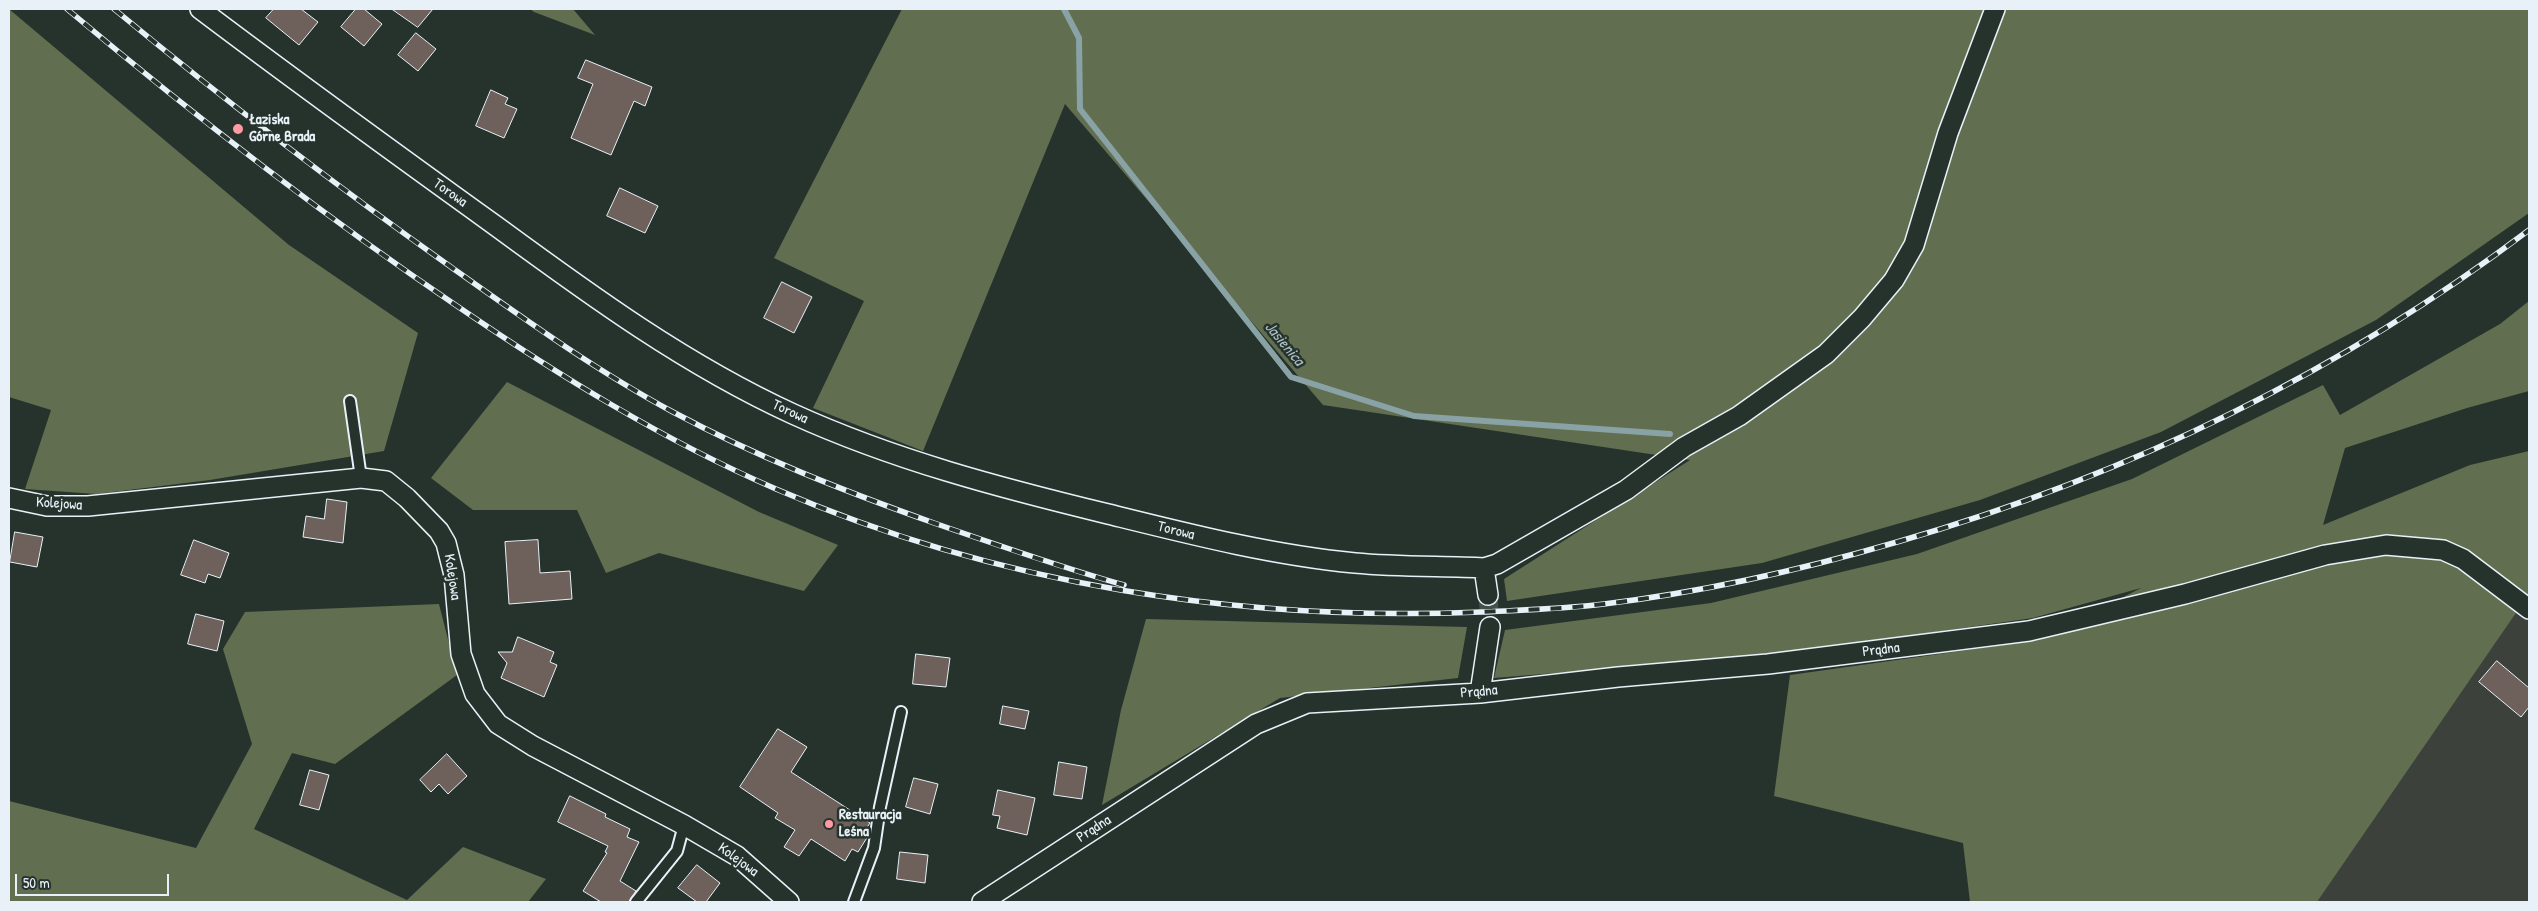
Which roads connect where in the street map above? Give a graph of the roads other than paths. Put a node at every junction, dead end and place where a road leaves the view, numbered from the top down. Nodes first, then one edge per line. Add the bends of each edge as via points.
1 (200, 9) edge
2 (1995, 9) edge
3 (350, 401) dead end
4 (361, 478) junction
5 (9, 498) edge
6 (1484, 568) junction
7 (1488, 595) tunnel mouth
8 (2529, 608) edge
9 (1490, 627) tunnel mouth
10 (1480, 693) junction
11 (901, 712) dead end
12 (684, 825) junction
13 (636, 902) edge
14 (789, 902) edge
15 (854, 902) edge
16 (982, 902) edge

1 - 6 street, Torowa via 359,129 567,278 669,346 791,413 931,467 1204,538 1356,563
2 - 6 street via 1948,133 1914,245 1894,280 1862,318 1826,354 1739,416 1684,447 1626,490 1497,564
3 - 4 lane
4 - 5 street, Kolejowa via 88,506 47,506
4 - 12 street, Kolejowa via 386,481 408,498 446,543 454,575 461,654 475,694 498,724 533,746
6 - 7 street
8 - 10 street, Prądna via 2443,550 2386,545 2325,555 2185,594 2029,631 1768,664
9 - 10 street
10 - 16 street, Prądna via 1307,703 1256,724
11 - 15 lane via 874,848
12 - 13 lane via 677,851
12 - 14 street, Kolejowa via 737,856

